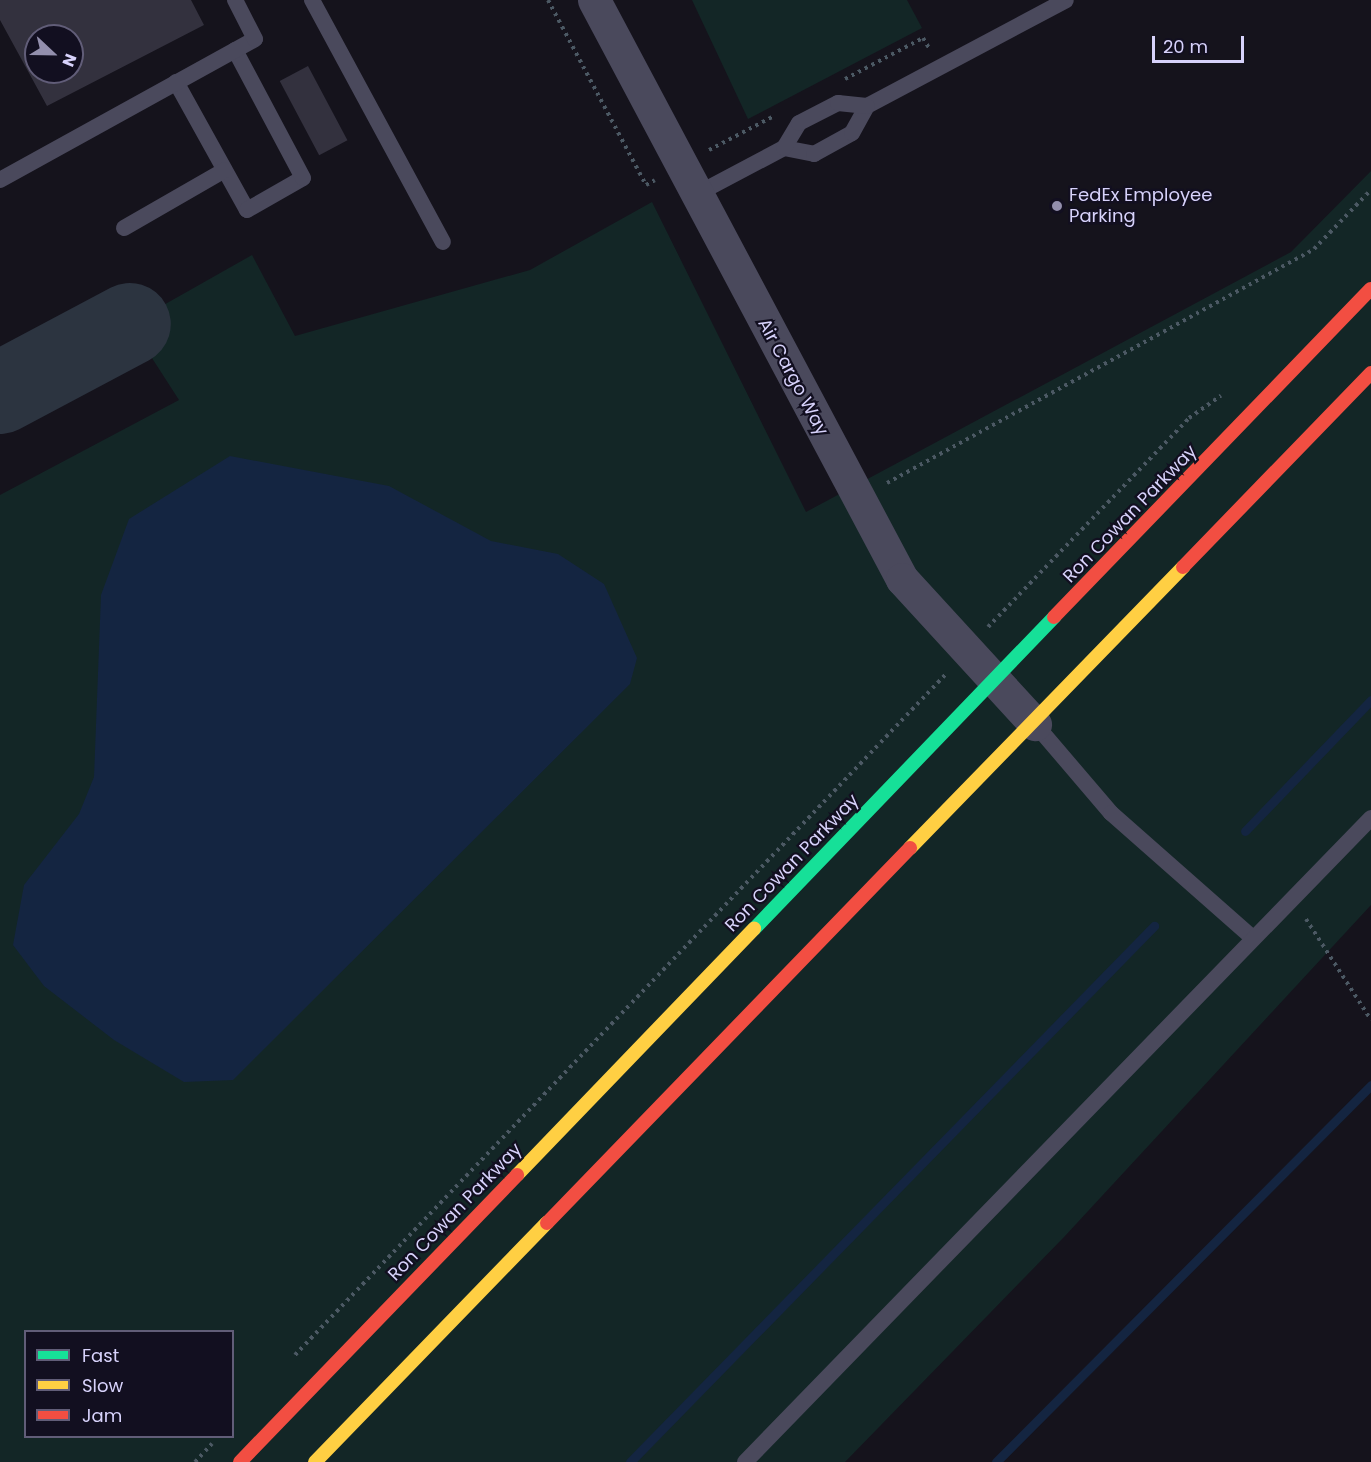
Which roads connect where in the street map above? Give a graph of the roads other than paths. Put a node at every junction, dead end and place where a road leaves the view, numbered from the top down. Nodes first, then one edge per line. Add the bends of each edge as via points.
1 (235, 0) edge
2 (312, 0) edge
3 (594, 0) edge
4 (1066, 0) edge
5 (235, 50) junction
6 (176, 82) junction
7 (867, 106) junction
8 (783, 148) junction
9 (225, 170) junction
10 (0, 180) edge
11 (697, 194) junction
12 (124, 228) dead end
13 (443, 242) dead end
14 (1371, 289) edge
15 (1371, 373) edge
16 (993, 681) junction
17 (1035, 724) junction
18 (1371, 818) edge
19 (1253, 939) junction
20 (240, 1462) edge
21 (315, 1462) edge
22 (745, 1462) edge

1 - 5 lane via 255,39
2 - 13 lane
3 - 11 street, Air Cargo Way
4 - 7 lane
5 - 6 lane
5 - 9 lane via 303,178 247,210
6 - 9 lane
6 - 10 lane
7 - 8 lane via 838,104 799,123
7 - 8 lane via 852,133 814,154
8 - 11 lane
9 - 12 lane
11 - 16 street, Air Cargo Way via 902,579
14 - 16 main road, Ron Cowan Parkway
15 - 17 main road
16 - 17 street, Air Cargo Way
16 - 20 main road, Ron Cowan Parkway
17 - 19 lane via 1111,813
17 - 21 main road
18 - 19 lane
19 - 22 lane

